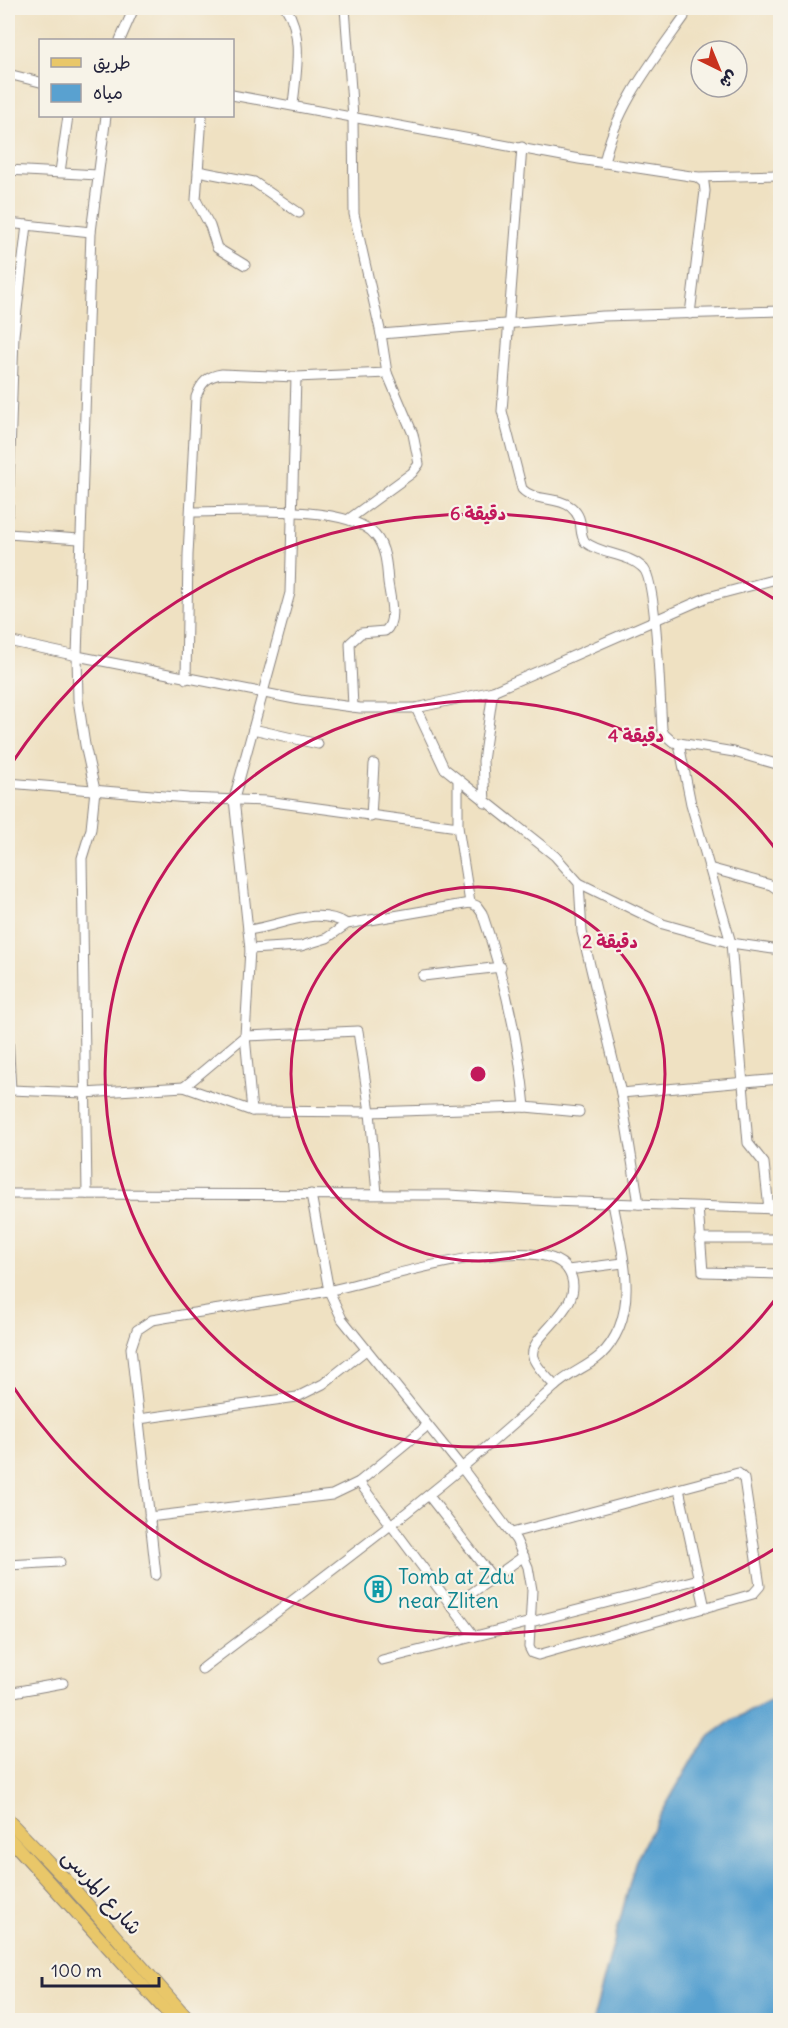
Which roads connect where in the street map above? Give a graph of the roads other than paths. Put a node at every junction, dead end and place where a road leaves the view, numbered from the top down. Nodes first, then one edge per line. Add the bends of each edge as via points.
1 (134, 8) edge
2 (286, 8) edge
3 (345, 8) edge
4 (684, 17) dead end
5 (120, 39) edge
6 (8, 74) edge
7 (39, 82) edge
8 (234, 95) edge
9 (293, 105) junction
10 (68, 117) edge
11 (106, 117) edge
12 (202, 117) edge
13 (353, 117) junction
14 (522, 147) junction
15 (604, 163) junction
16 (8, 170) edge
17 (198, 171) junction
18 (60, 172) junction
19 (98, 175) junction
20 (780, 175) edge
21 (697, 177) junction
22 (299, 213) dead end
23 (8, 223) edge
24 (27, 225) junction
25 (91, 232) junction
26 (244, 265) dead end
27 (780, 311) edge
28 (690, 314) junction
29 (509, 322) junction
30 (11, 334) edge
31 (381, 334) junction
32 (387, 373) junction
33 (296, 377) junction
34 (192, 512) junction
35 (292, 512) junction
36 (8, 514) edge
37 (349, 519) junction
38 (8, 534) edge
39 (79, 538) junction
40 (780, 578) edge
41 (656, 619) junction
42 (8, 641) edge
43 (77, 656) junction
44 (186, 679) junction
45 (493, 691) junction
46 (263, 693) junction
47 (353, 707) junction
48 (416, 708) junction
49 (253, 729) junction
50 (318, 744) dead end
51 (679, 744) junction
52 (374, 764) dead end
53 (780, 765) edge
54 (458, 780) junction
55 (8, 783) edge
56 (95, 790) junction
57 (234, 799) junction
58 (485, 803) junction
59 (371, 817) junction
60 (458, 827) junction
61 (710, 868) junction
62 (579, 883) junction
63 (780, 891) edge
64 (470, 903) junction
65 (347, 924) junction
66 (249, 930) junction
67 (731, 943) junction
68 (250, 949) junction
69 (780, 950) edge
70 (501, 968) junction
71 (423, 976) dead end
72 (8, 1036) edge
73 (246, 1036) junction
74 (780, 1079) edge
75 (744, 1083) junction
76 (184, 1087) junction
77 (9, 1090) edge
78 (84, 1093) junction
79 (621, 1093) junction
80 (525, 1107) junction
81 (252, 1111) junction
82 (370, 1112) junction
83 (579, 1112) dead end
84 (8, 1194) edge
85 (87, 1194) junction
86 (311, 1194) junction
87 (377, 1194) junction
88 (613, 1203) junction
89 (639, 1204) junction
90 (698, 1206) junction
91 (770, 1209) junction
92 (780, 1209) edge
93 (699, 1239) junction
94 (780, 1239) edge
95 (623, 1263) junction
96 (568, 1270) junction
97 (780, 1274) edge
98 (329, 1291) junction
99 (366, 1350) junction
100 (555, 1386) junction
101 (139, 1419) junction
102 (427, 1426) junction
103 (462, 1468) junction
104 (359, 1482) junction
105 (679, 1489) junction
106 (429, 1496) junction
107 (149, 1517) junction
108 (390, 1526) junction
109 (512, 1533) junction
110 (524, 1556) junction
111 (60, 1562) dead end
112 (8, 1565) edge
113 (156, 1575) dead end
114 (493, 1578) junction
115 (699, 1579) junction
116 (452, 1607) junction
117 (705, 1608) junction
118 (532, 1622) junction
119 (474, 1636) junction
120 (382, 1660) dead end
121 (201, 1669) dead end
122 (63, 1683) dead end
123 (8, 1693) edge
124 (8, 1820) edge
125 (8, 1837) edge
126 (174, 2020) edge
127 (189, 2020) edge

1 - 5 street
2 - 9 street via 297,38
3 - 13 street
4 - 15 street via 615,125
6 - 7 street
8 - 9 street
9 - 13 street
10 - 18 street
11 - 19 street
12 - 17 street
13 - 14 street
13 - 31 street via 354,214
14 - 15 street
14 - 29 street
15 - 21 street
16 - 18 street
17 - 22 street via 254,182
17 - 26 street via 196,200 215,245 222,254
18 - 19 street
19 - 25 street
20 - 21 street
21 - 28 street via 704,183 705,191
23 - 24 street
24 - 25 street
24 - 30 street
25 - 39 street
27 - 28 street
28 - 29 street
29 - 31 street
29 - 41 street via 502,411 522,489 530,495 558,499 571,507 582,522 585,542 643,568 648,575
30 - 36 street
31 - 32 street
32 - 33 street
32 - 37 street via 413,434 419,464
33 - 34 street via 222,374 200,387 196,397
33 - 35 street
34 - 35 street
34 - 44 street
35 - 37 street
35 - 46 street via 290,593
37 - 47 street via 361,523 381,544 392,622 385,631 361,633 350,643
38 - 39 street
39 - 43 street
40 - 41 street via 708,597
41 - 45 street
41 - 51 street via 663,729 668,739
42 - 43 street
43 - 44 street
43 - 56 street via 83,734
44 - 46 street
45 - 48 street
45 - 58 street via 483,761
46 - 47 street
46 - 49 street
47 - 48 street
48 - 54 street via 433,750 444,768
49 - 50 street
49 - 57 street
51 - 53 street via 734,752
51 - 61 street
52 - 59 street
54 - 58 street
54 - 60 street
55 - 56 street
56 - 57 street
56 - 78 street via 91,829 82,858
57 - 59 street
57 - 66 street
58 - 62 street via 555,856
59 - 60 street
60 - 64 street
61 - 63 street
61 - 67 street
62 - 67 street via 663,924
62 - 79 street via 582,932
64 - 65 street
64 - 70 street via 482,913
65 - 66 street via 330,915 314,915
65 - 68 street via 318,942
66 - 68 street
67 - 69 street
67 - 75 street
68 - 73 street
70 - 71 street
70 - 80 street via 518,1039
72 - 77 street
73 - 76 street
73 - 81 street
73 - 82 street via 358,1031
74 - 75 street
75 - 79 street
75 - 91 street via 748,1143 764,1163
76 - 78 street
76 - 81 street
77 - 78 street
78 - 85 street
79 - 89 street
80 - 82 street
80 - 83 street
81 - 82 street
82 - 87 street
84 - 85 street
85 - 86 street
86 - 87 street
86 - 98 street
87 - 88 street
88 - 89 street
88 - 95 street
89 - 90 street
90 - 91 street
90 - 93 street
91 - 92 street
93 - 94 street
93 - 97 street via 701,1270 705,1274
95 - 96 street
95 - 100 street via 626,1299 614,1338 595,1361
96 - 98 street via 543,1256 461,1258
96 - 100 street via 570,1297 557,1322 533,1350 536,1363
98 - 99 street via 342,1319
98 - 101 street via 144,1324 137,1330 131,1348
99 - 101 street via 323,1384 297,1397
99 - 102 street
100 - 103 street
101 - 107 street
102 - 103 street
102 - 104 street
103 - 106 street
103 - 109 street
104 - 107 street via 323,1498
104 - 108 street
105 - 109 street
105 - 115 street
105 - 117 street via 736,1473 744,1479 760,1586 753,1594
106 - 108 street
106 - 114 street
107 - 113 street
108 - 116 street
108 - 121 street
109 - 110 street
110 - 114 street
110 - 118 street via 532,1590
111 - 112 street
114 - 116 street
115 - 117 street
115 - 118 street
116 - 119 street
117 - 118 street via 538,1655 529,1647
118 - 119 street
119 - 120 street
122 - 123 street
124 - 127 main road, شارع المرسى
125 - 126 main road, شارع المرسى

